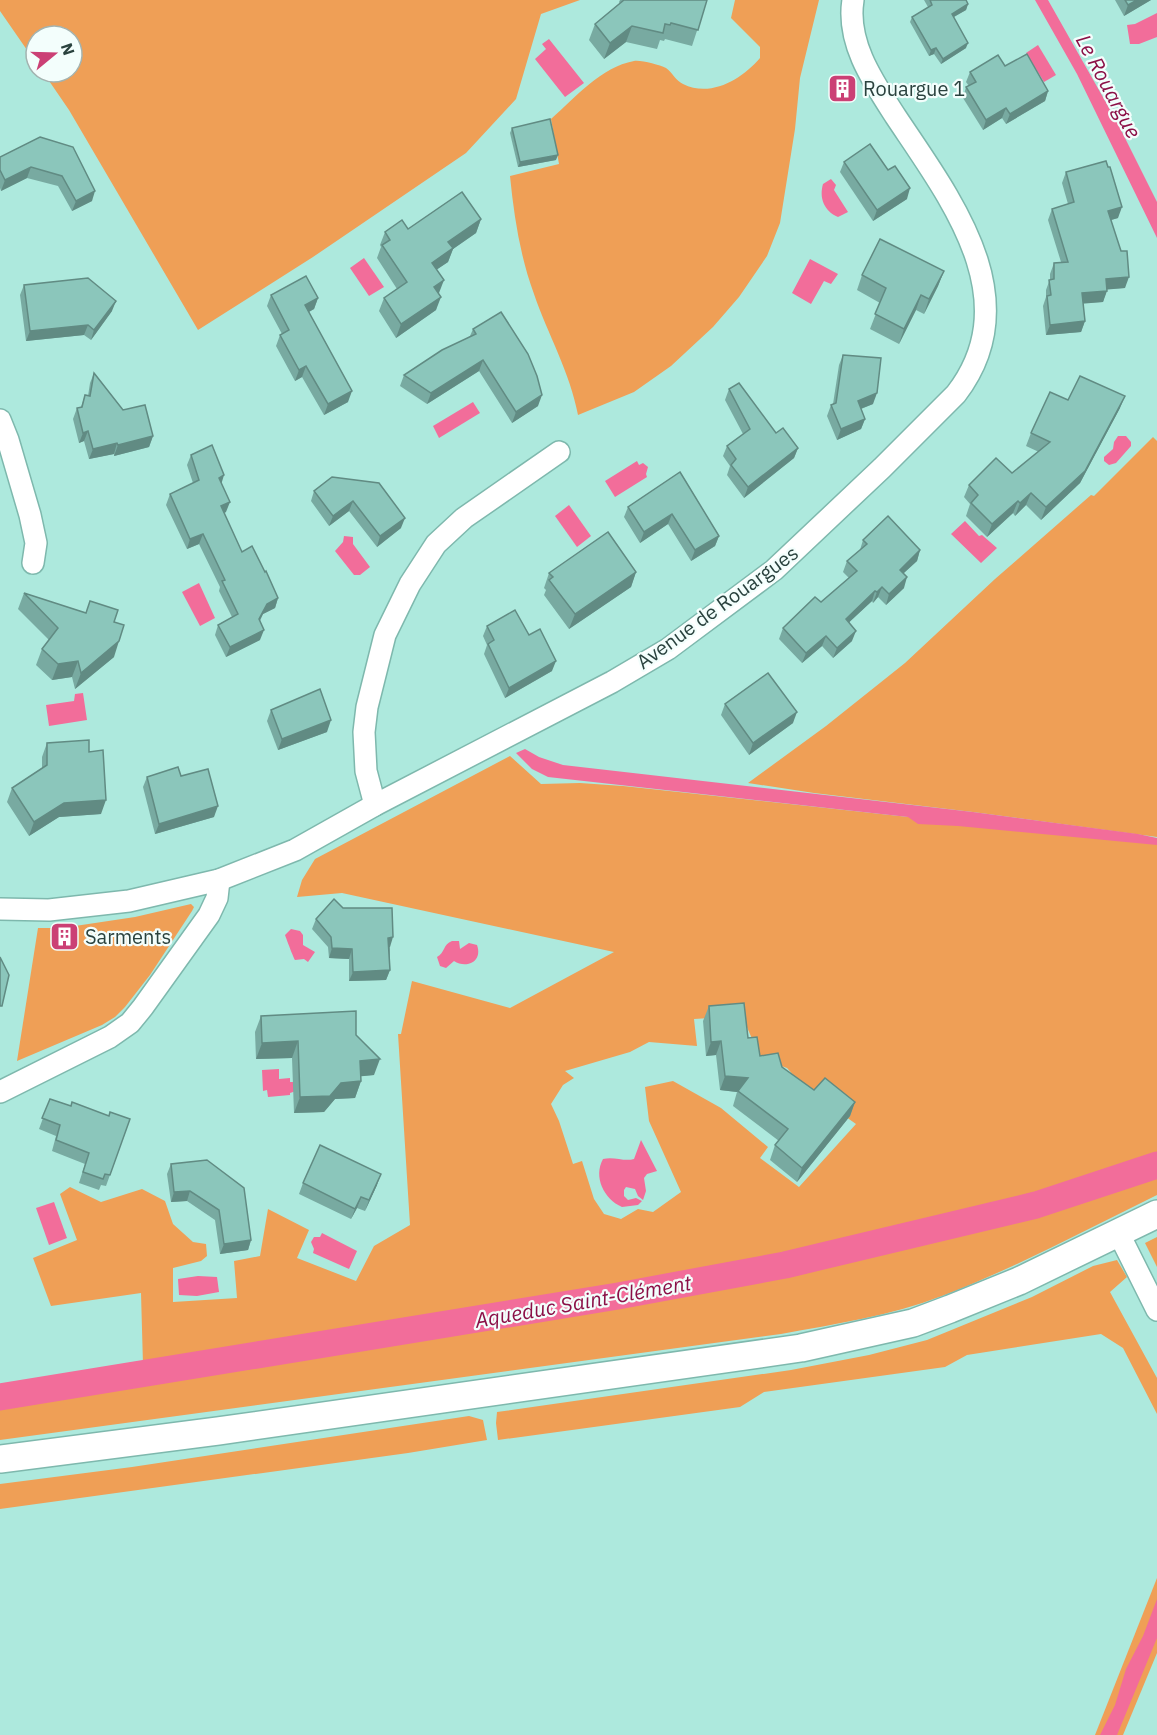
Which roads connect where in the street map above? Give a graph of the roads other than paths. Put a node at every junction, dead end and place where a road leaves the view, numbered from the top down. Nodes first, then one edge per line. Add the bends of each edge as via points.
1 (853, 0) edge
2 (0, 420) edge
3 (559, 452) dead end
4 (33, 563) dead end
5 (375, 805) junction
6 (219, 880) junction
7 (0, 909) edge
8 (0, 1092) edge
9 (1157, 1214) edge
10 (1118, 1233) junction
11 (1157, 1310) edge
12 (0, 1459) edge

1 - 5 street, Avenue de Rouargues via 853,29 860,54 882,96 952,203 977,253 984,286 984,321 966,381 882,468 774,570 668,649
2 - 4 street via 30,515 36,543
3 - 5 street via 464,518 436,544 410,584 385,635 367,706 366,771
5 - 6 street, Avenue de Rouargues via 295,850
6 - 7 street, Avenue de Rouargues via 129,901 49,910
6 - 8 street via 217,898 208,915 130,1023
9 - 10 street
10 - 11 street
10 - 12 street via 950,1310 913,1323 801,1348

